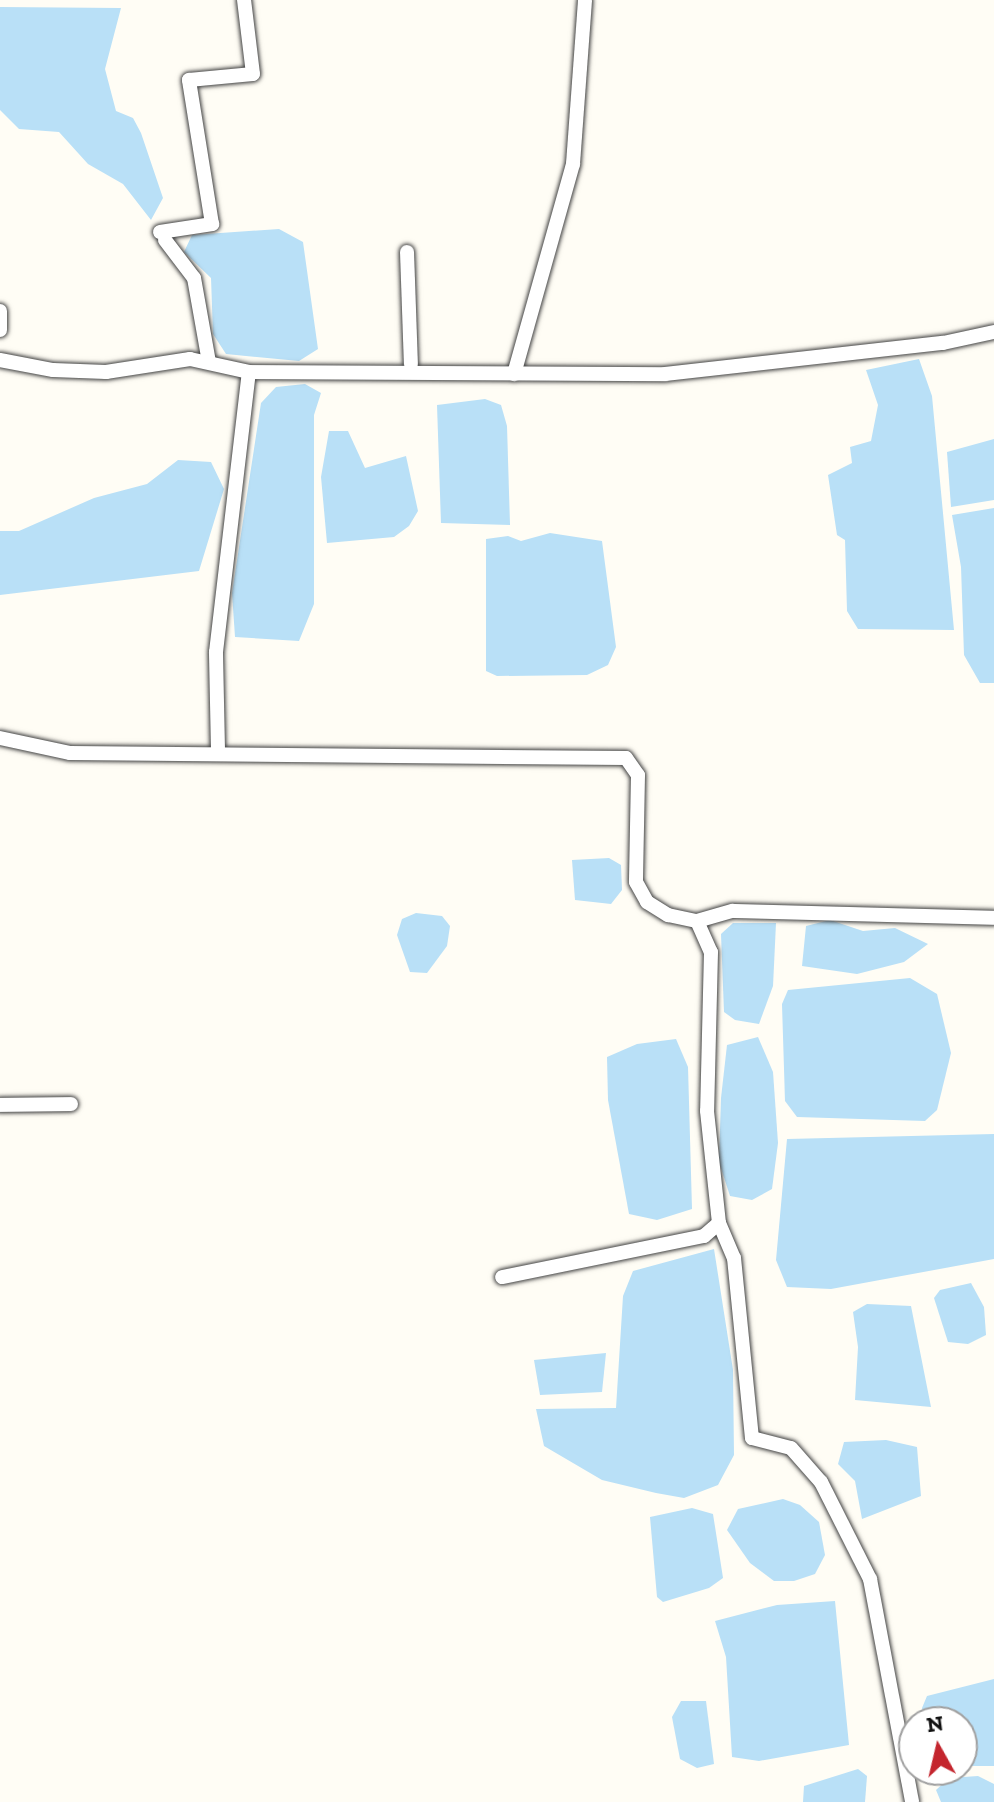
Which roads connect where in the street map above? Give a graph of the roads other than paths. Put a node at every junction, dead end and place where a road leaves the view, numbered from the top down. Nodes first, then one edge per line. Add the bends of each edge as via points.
1 (244, 0) edge
2 (585, 0) edge
3 (407, 252) dead end
4 (0, 311) edge
5 (0, 330) edge
6 (994, 332) edge
7 (0, 360) edge
8 (209, 362) junction
9 (411, 364) dead end
10 (249, 372) junction
11 (514, 374) junction
12 (0, 738) edge
13 (218, 750) junction
14 (994, 918) edge
15 (697, 921) junction
16 (71, 1104) dead end
17 (0, 1105) edge
18 (719, 1223) junction
19 (502, 1277) dead end
20 (912, 1802) edge

1 - 8 street via 253,74 189,80 212,224 162,236 194,278
2 - 11 street via 573,164
3 - 9 street
4 - 5 street
6 - 11 street via 943,343 665,374
7 - 8 street via 106,372 190,359
8 - 10 street
10 - 11 street
10 - 13 street via 216,652
12 - 13 street via 70,753
13 - 15 street via 626,758 638,775 636,882 647,902 668,915
14 - 15 street via 733,911
15 - 18 street via 711,952 707,1111
16 - 17 street
18 - 19 street via 704,1236
18 - 20 street via 734,1258 752,1438 791,1448 821,1482 870,1579

